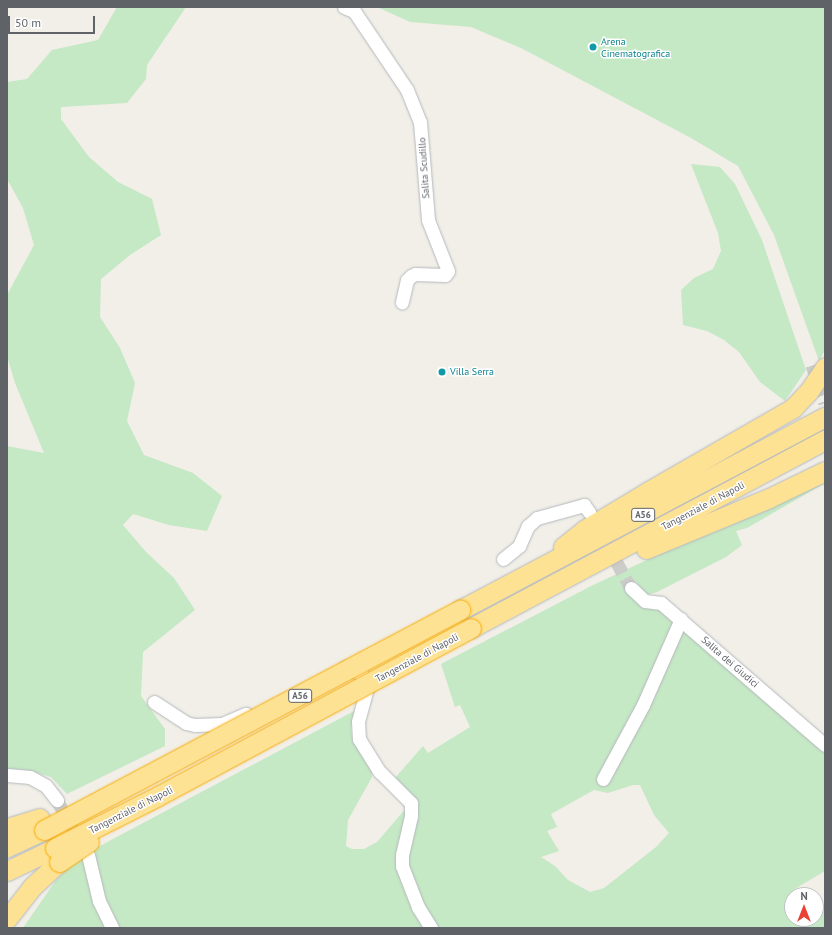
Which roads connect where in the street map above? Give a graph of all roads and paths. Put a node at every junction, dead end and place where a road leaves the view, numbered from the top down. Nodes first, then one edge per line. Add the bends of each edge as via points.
1 (349, 9) edge
2 (402, 302) dead end
3 (825, 368) edge
4 (825, 417) edge
5 (825, 440) edge
6 (823, 472) edge
7 (589, 512) dead end
8 (502, 559) dead end
9 (537, 568) junction
10 (564, 581) junction
11 (632, 588) tunnel mouth
12 (681, 619) junction
13 (154, 702) dead end
14 (825, 745) edge
15 (7, 776) edge
16 (603, 779) dead end
17 (57, 800) tunnel mouth
18 (41, 824) junction
19 (7, 828) edge
20 (7, 847) edge
21 (57, 855) junction
22 (88, 855) tunnel mouth
23 (7, 871) edge
24 (7, 919) edge
25 (112, 928) edge
26 (431, 928) edge

1 - 2 street, Salita Scudillo via 407,90 420,122 428,220 447,267 445,275 410,276
3 - 9 highway via 813,387 792,408 584,530
4 - 9 highway, Tangenziale di Napoli / A56
5 - 10 highway, Tangenziale di Napoli / A56
6 - 10 highway via 769,498
7 - 8 street via 584,505 537,518 528,526 519,546
9 - 18 highway, Tangenziale di Napoli / A56, bridge via 139,781
10 - 21 highway, Tangenziale di Napoli / A56, bridge via 158,796
11 - 12 street, Salita dei Giudici via 646,602 661,603
12 - 14 street, Salita dei Giudici
12 - 16 street via 642,705
13 - 26 street via 186,723 216,725 240,717 333,668 350,667 358,670 365,679 367,688 358,721 359,739 380,772 411,803 402,866 418,908
15 - 17 street via 30,777 46,786
18 - 19 highway
18 - 20 highway
21 - 23 highway
21 - 24 highway
22 - 25 street via 99,901

